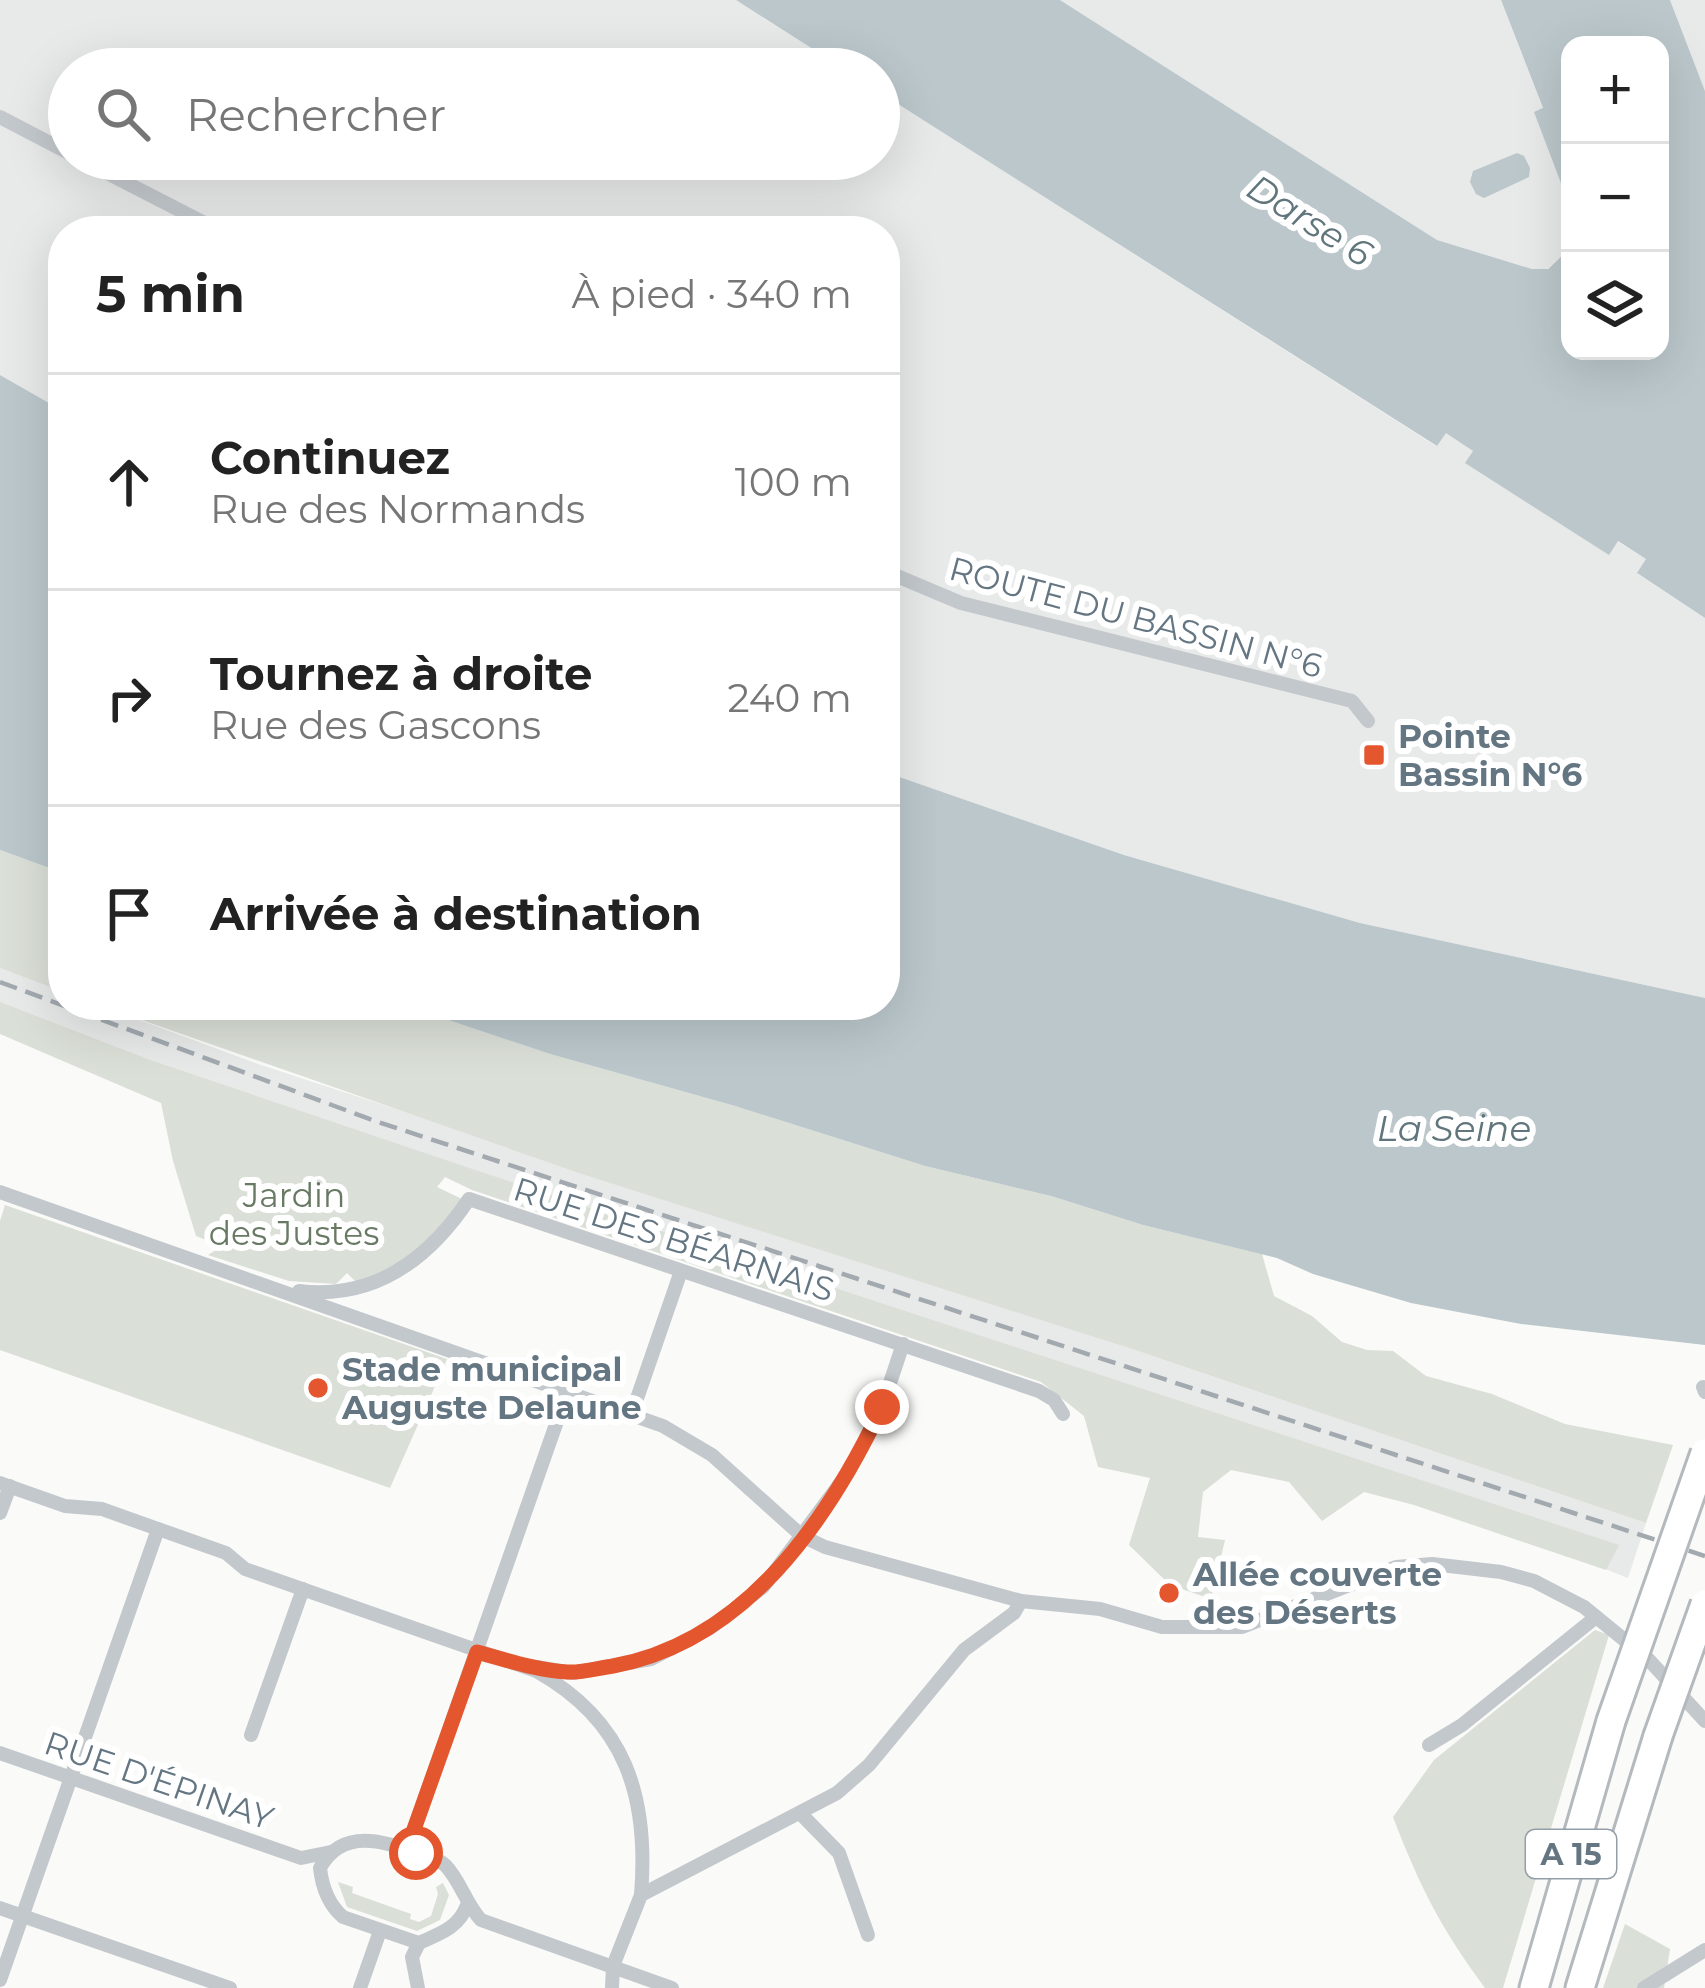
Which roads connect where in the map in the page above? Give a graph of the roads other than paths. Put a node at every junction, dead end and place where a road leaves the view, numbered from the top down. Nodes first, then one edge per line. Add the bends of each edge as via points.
1 (0, 117) edge
2 (48, 142) edge
3 (121, 180) edge
4 (191, 216) edge
5 (900, 578) edge
6 (1368, 722) dead end
7 (0, 1192) edge
8 (681, 1271) junction
9 (284, 1290) junction
10 (903, 1344) junction
11 (568, 1390) junction
12 (632, 1413) junction
13 (1063, 1414) dead end
14 (1705, 1453) edge
15 (1705, 1474) edge
16 (5, 1485) edge
17 (0, 1513) edge
18 (1705, 1519) edge
19 (158, 1529) junction
20 (802, 1537) junction
21 (303, 1589) junction
22 (1021, 1601) junction
23 (1705, 1604) edge
24 (1596, 1617) junction
25 (477, 1652) junction
26 (503, 1659) junction
27 (1705, 1721) edge
28 (251, 1735) dead end
29 (1429, 1745) dead end
30 (0, 1753) edge
31 (70, 1777) junction
32 (801, 1814) junction
33 (407, 1849) junction
34 (332, 1852) junction
35 (301, 1858) junction
36 (321, 1880) junction
37 (641, 1895) junction
38 (467, 1905) junction
39 (0, 1908) edge
40 (21, 1915) junction
41 (481, 1920) junction
42 (450, 1929) junction
43 (380, 1930) junction
44 (868, 1935) dead end
45 (418, 1943) junction
46 (1705, 1950) edge
47 (613, 1966) junction
48 (0, 1980) edge
49 (230, 1988) edge
50 (359, 1988) edge
51 (418, 1988) edge
52 (612, 1988) edge
53 (672, 1988) edge
54 (1534, 1988) edge
55 (1580, 1988) edge
56 (1644, 1988) edge

1 - 2 street
3 - 4 street
5 - 6 street, ROUTE DU BASSIN N°6 via 961,603 1352,701
7 - 9 street
8 - 9 street, RUE DES BÉARNAIS via 469,1199 428,1250 390,1277 340,1290
8 - 10 street, RUE DES BÉARNAIS
8 - 12 street
9 - 11 street
10 - 13 street, RUE DES BÉARNAIS via 1040,1391
10 - 20 street via 867,1440
11 - 12 street
11 - 25 street
12 - 20 street via 712,1455
14 - 54 highway, A 15, bridge via 1611,1721
15 - 18 street via 1696,1508
16 - 17 street
16 - 19 street
19 - 21 street
19 - 31 street
20 - 22 street
20 - 26 street via 735,1611 651,1659 572,1673
21 - 25 street
21 - 28 street
22 - 24 street via 1100,1609 1162,1627 1242,1627 1396,1567 1432,1564 1534,1581
22 - 32 street via 964,1650 869,1766
23 - 55 highway, A 15, bridge
24 - 27 street
24 - 29 street
25 - 26 street
25 - 33 street
26 - 37 street via 579,1696 612,1741 640,1806
30 - 31 street, RUE D'ÉPINAY
31 - 35 street, RUE D'ÉPINAY
31 - 40 street
32 - 37 street
32 - 44 street via 838,1853
33 - 34 street via 368,1838
33 - 38 street via 445,1864
34 - 35 street, RUE D'ÉPINAY
34 - 36 street
35 - 36 street, RUE D'ÉPINAY
36 - 43 street via 335,1910
37 - 47 street
38 - 41 street
38 - 42 street
39 - 40 street
40 - 48 street
40 - 49 street
41 - 42 street
41 - 47 street
42 - 45 street
43 - 45 street
43 - 50 street
45 - 51 street
46 - 56 street
47 - 52 street
47 - 53 street

